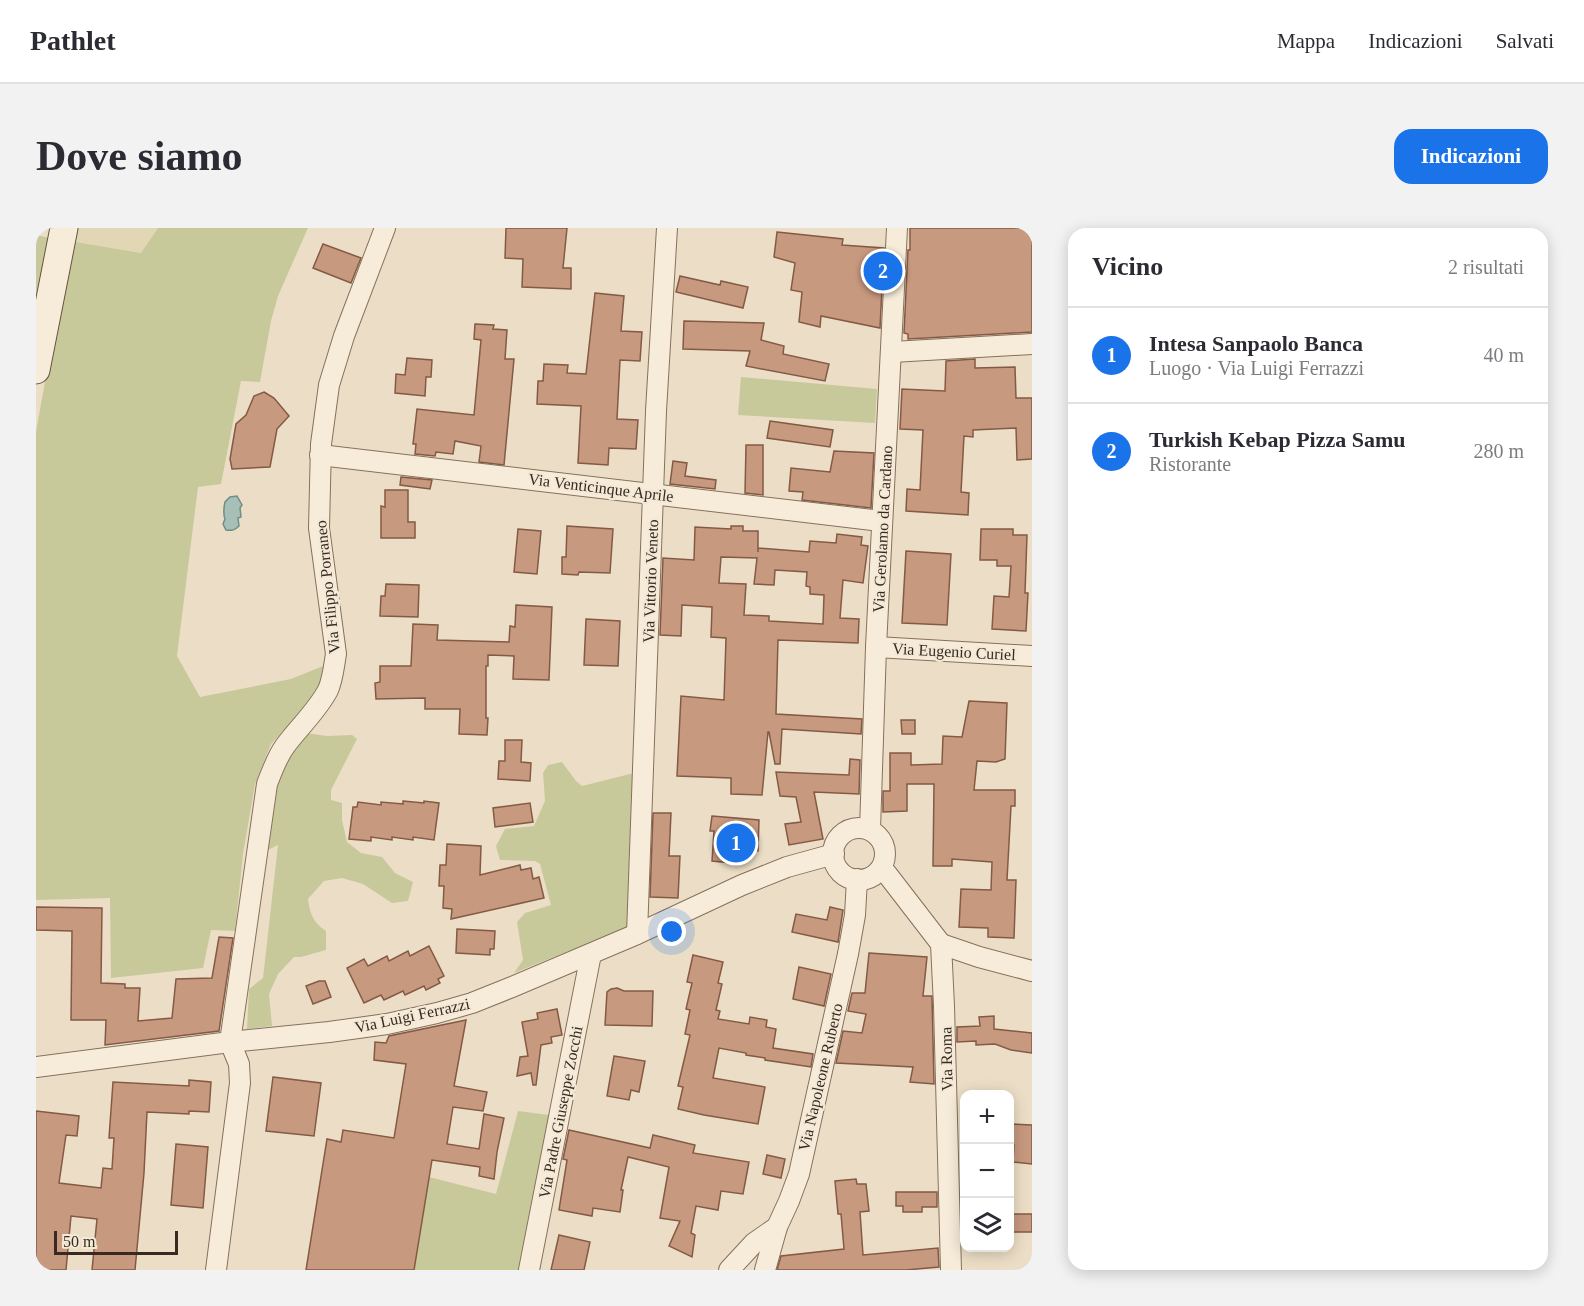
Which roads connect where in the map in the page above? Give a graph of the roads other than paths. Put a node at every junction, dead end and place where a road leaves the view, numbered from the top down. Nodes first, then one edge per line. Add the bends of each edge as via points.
1 (64, 228) edge
2 (385, 228) edge
3 (667, 228) edge
4 (897, 228) edge
5 (1032, 344) edge
6 (892, 352) junction
7 (36, 370) edge
8 (320, 455) junction
9 (654, 493) junction
10 (881, 521) junction
11 (876, 647) junction
12 (1032, 656) edge
13 (870, 830) junction
14 (834, 854) junction
15 (881, 869) junction
16 (857, 879) junction
17 (637, 934) junction
18 (941, 944) junction
19 (591, 954) junction
20 (1032, 971) edge
21 (230, 1042) junction
22 (36, 1067) edge
23 (777, 1227) junction
24 (216, 1270) edge
25 (529, 1270) edge
26 (729, 1270) edge
27 (765, 1270) edge
28 (951, 1270) edge

1 - 7 street
2 - 8 street, Via Filippo Porraneo via 329,385
3 - 9 street, Via Vittorio Veneto
4 - 6 street, Via Gerolamo da Cardano
5 - 6 street
6 - 10 street, Via Gerolamo da Cardano
8 - 9 street, Via Venticinque Aprile
8 - 21 street, Via Filippo Porraneo via 319,528 336,654 333,674 329,688 285,746 267,784
9 - 10 street, Via Venticinque Aprile
9 - 17 street, Via Vittorio Veneto
10 - 11 street, Via Gerolamo da Cardano
11 - 12 street, Via Eugenio Curiel
11 - 13 street, Via Gerolamo da Cardano
13 - 14 street via 845,832
13 - 15 street via 884,847
14 - 16 street via 843,874
14 - 17 street, Via Luigi Ferrazzi via 742,885
15 - 16 street via 866,879
15 - 18 street
16 - 23 street, Via Napoleone Ruberto via 848,954 799,1174
17 - 19 street, Via Luigi Ferrazzi
18 - 20 street
18 - 28 street, Via Roma
19 - 21 street, Via Luigi Ferrazzi via 482,999 437,1013 387,1024
19 - 25 street, Via Padre Giuseppe Zocchi
21 - 22 street, Via Luigi Ferrazzi
21 - 24 street via 239,1064 240,1083
23 - 26 street via 754,1243
23 - 27 street, Via Napoleone Ruberto

